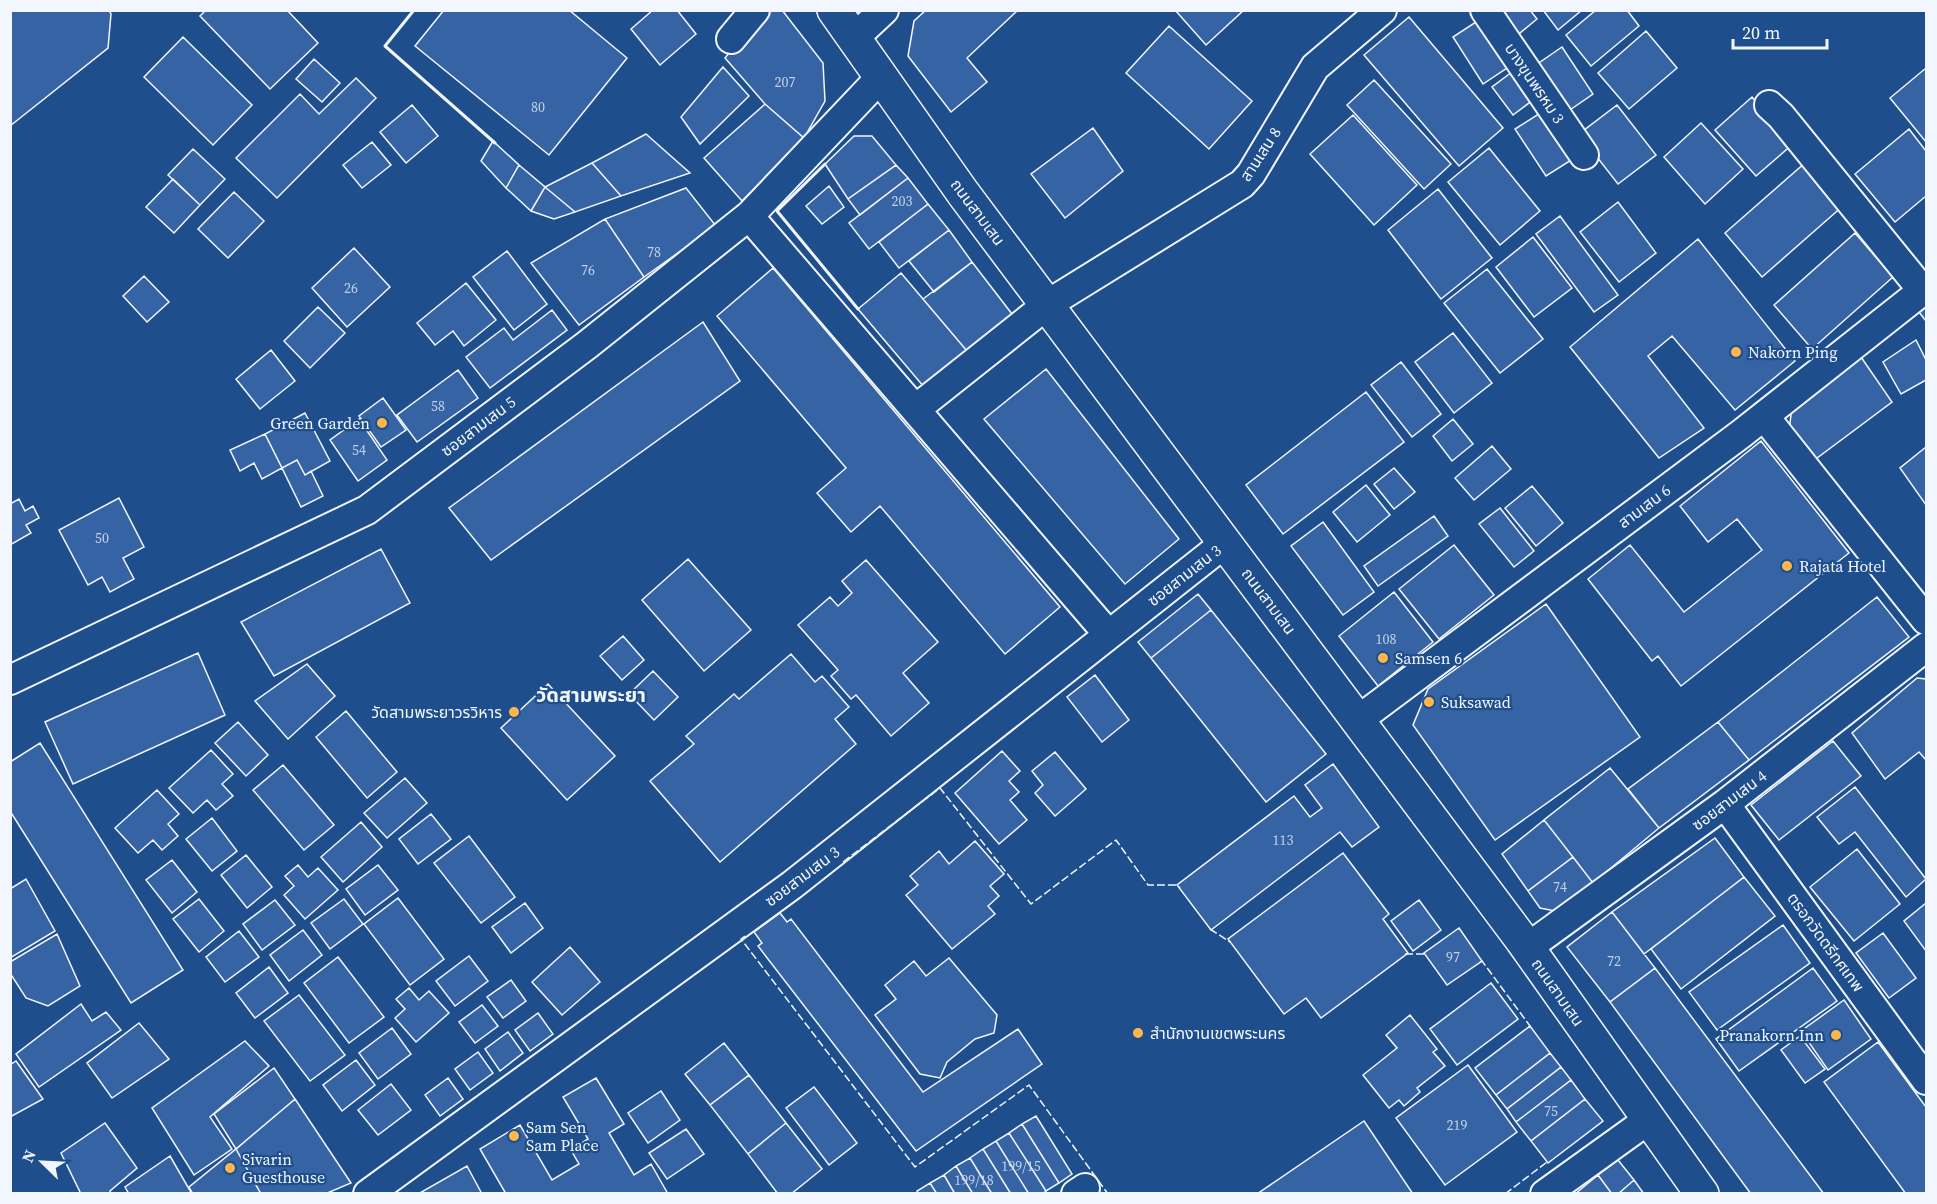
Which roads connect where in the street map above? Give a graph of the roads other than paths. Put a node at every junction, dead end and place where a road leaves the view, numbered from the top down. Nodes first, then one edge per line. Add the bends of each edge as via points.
1 (755, 10) edge
2 (834, 10) edge
3 (884, 10) edge
4 (1382, 10) edge
5 (1485, 10) edge
6 (731, 39) dead end
7 (853, 39) junction
8 (881, 77) junction
9 (1769, 105) dead end
10 (1584, 155) dead end
11 (749, 216) junction
12 (1925, 289) edge
13 (1048, 304) junction
14 (917, 408) junction
15 (1764, 416) junction
16 (1226, 543) junction
17 (1926, 620) edge
18 (1108, 634) junction
19 (1926, 647) edge
20 (10, 680) edge
21 (1358, 720) junction
22 (1725, 804) junction
23 (1527, 948) junction
24 (1926, 1080) edge
25 (1648, 1120) junction
26 (368, 1194) edge
27 (1545, 1194) edge
28 (1702, 1194) edge

1 - 6 street
2 - 7 main road, ถนนสามเสน
3 - 7 street
4 - 13 street, สานเสน 8 via 1315,67 1242,184
5 - 10 street, บางขุนพรหม 3
7 - 8 main road, ถนนสามเสน
8 - 11 street, ซอยสามเสน 5
8 - 13 main road, ถนนสามเสน
9 - 12 street
11 - 14 street
11 - 20 street, ซอยสามเสน 5 via 587,345 366,510
12 - 15 street, สานเสน 6
13 - 14 street, สานเสน 8
13 - 16 main road, ถนนสามเสน
14 - 18 street
15 - 17 street
15 - 21 street, สานเสน 6
16 - 18 street, ซอยสามเสน 3
16 - 21 main road, ถนนสามเสน
18 - 26 street, ซอยสามเสน 3 via 792,885
19 - 22 street, ซอยสามเสน 4
21 - 23 main road, ถนนสามเสน
22 - 23 street, ซอยสามเสน 4
22 - 24 street, ตรอกวัดตรีทศเทพ
23 - 25 main road, ถนนสามเสน
25 - 27 street
25 - 28 main road, ถนนสามเสน

